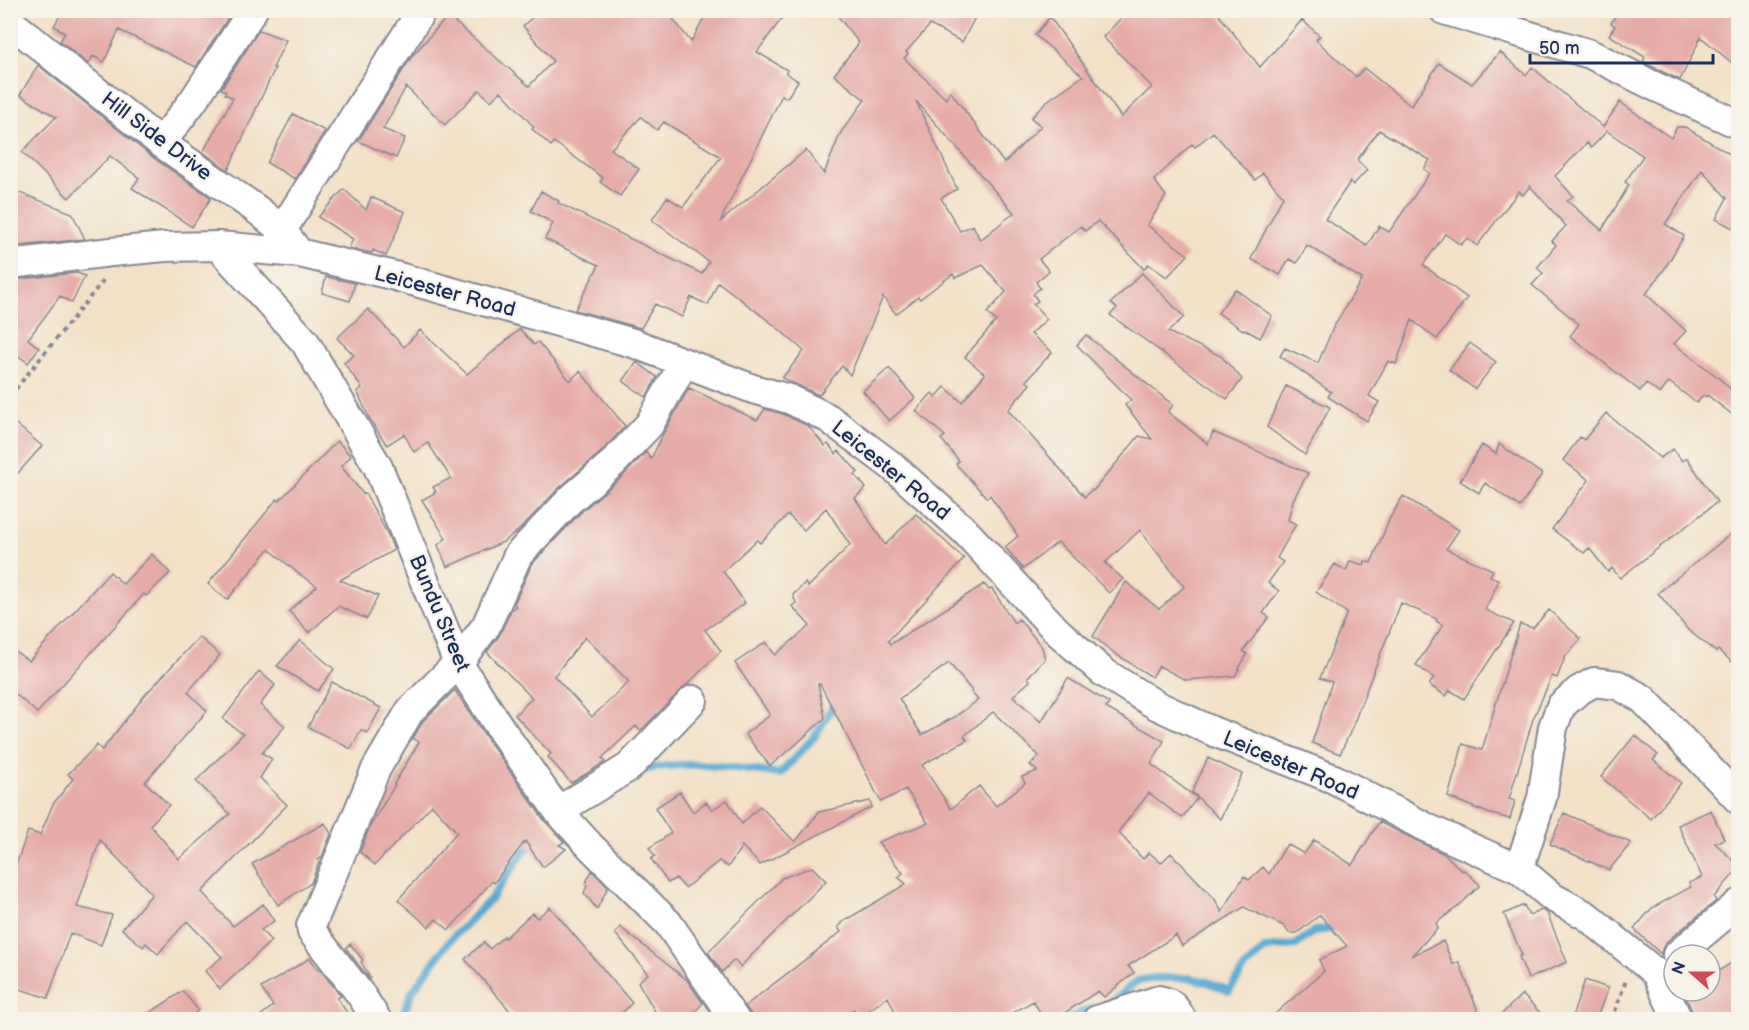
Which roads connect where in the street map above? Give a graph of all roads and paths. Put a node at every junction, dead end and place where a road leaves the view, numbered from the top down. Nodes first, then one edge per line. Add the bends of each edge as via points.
1 (254, 10) edge
2 (422, 10) edge
3 (1444, 10) edge
4 (10, 22) edge
5 (1738, 124) edge
6 (161, 143) junction
7 (282, 230) junction
8 (218, 246) junction
9 (111, 252) junction
10 (299, 253) junction
11 (10, 264) edge
12 (684, 363) junction
13 (10, 396) edge
14 (458, 663) junction
15 (693, 700) dead end
16 (1738, 799) edge
17 (558, 811) junction
18 (1519, 869) junction
19 (1738, 904) edge
20 (1692, 943) edge
21 (1662, 958) edge
22 (1662, 965) edge
23 (1675, 1003) edge
24 (376, 1020) edge
25 (735, 1020) edge
26 (1097, 1020) edge
27 (1182, 1020) edge
28 (1612, 1020) edge
29 (1678, 1020) edge

1 - 6 street
2 - 7 street
3 - 5 street via 1590,54
4 - 6 street, Hill Side Drive
6 - 7 street, Hill Side Drive
7 - 10 street, Hill Side Drive
8 - 9 street, Leicester Road
8 - 10 street, Leicester Road
8 - 14 street, Bundu Street via 304,342 378,467
9 - 11 street, Leicester Road
9 - 13 path via 102,282
10 - 12 street, Leicester Road via 633,343
12 - 14 street via 649,425 518,555 486,626
12 - 18 street, Leicester Road via 789,399 828,418 891,466 965,531 1057,631 1104,672 1156,705 1334,779 1427,828
14 - 17 street, Bundu Street
14 - 24 street via 410,711 376,769 311,926
15 - 17 street via 629,767
16 - 18 street via 1642,699 1618,685 1594,682 1561,706 1552,727 1542,798
17 - 25 street, Bundu Street via 668,923
18 - 21 street, Leicester Road via 1552,897
19 - 20 street
22 - 28 path via 1625,981
23 - 29 street, Leicester Road
26 - 27 street via 1159,1000 1175,1007

